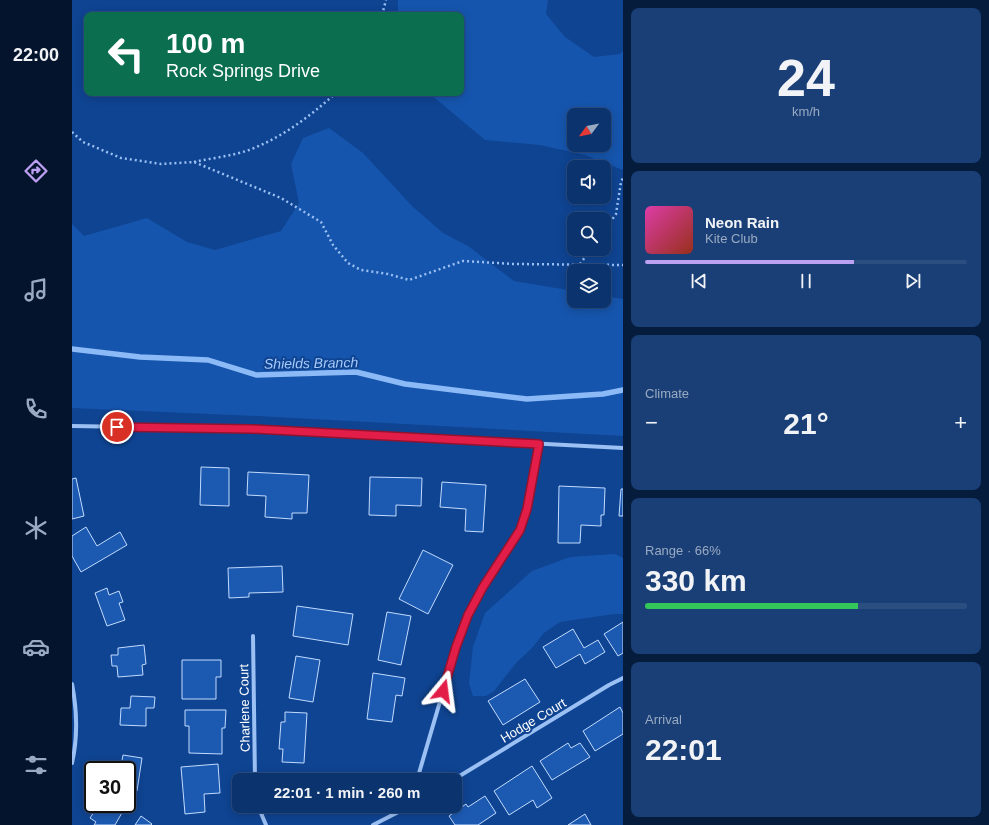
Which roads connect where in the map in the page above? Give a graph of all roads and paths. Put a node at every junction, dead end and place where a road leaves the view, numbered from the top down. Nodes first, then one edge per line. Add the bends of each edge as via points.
1 (386, 0) edge
2 (383, 12) edge
3 (333, 96) edge
4 (72, 132) edge
5 (194, 162) junction
6 (623, 178) edge
7 (611, 221) edge
8 (586, 256) edge
9 (567, 264) edge
10 (580, 264) edge
11 (611, 265) edge
12 (623, 265) edge
13 (72, 426) edge
14 (539, 444) junction
15 (623, 448) edge
16 (253, 636) dead end
17 (623, 678) edge
18 (72, 684) edge
19 (72, 763) edge
20 (255, 773) edge
21 (419, 773) edge
22 (462, 775) edge
23 (261, 813) edge
24 (396, 813) edge
25 (266, 825) edge
26 (373, 825) edge

1 - 2 path
3 - 5 path via 284,134 248,150
4 - 5 path via 83,142 121,158 161,164
5 - 9 path via 281,198 321,222 333,245 348,263 361,270 409,280 463,261
6 - 7 path via 616,214
8 - 10 path
11 - 12 path
13 - 14 street via 252,429
14 - 15 street
14 - 21 street via 527,509 520,530 468,615
16 - 20 street, Charlene Court
17 - 22 street, Hodge Court
18 - 19 street via 76,738
23 - 25 street
24 - 26 street

